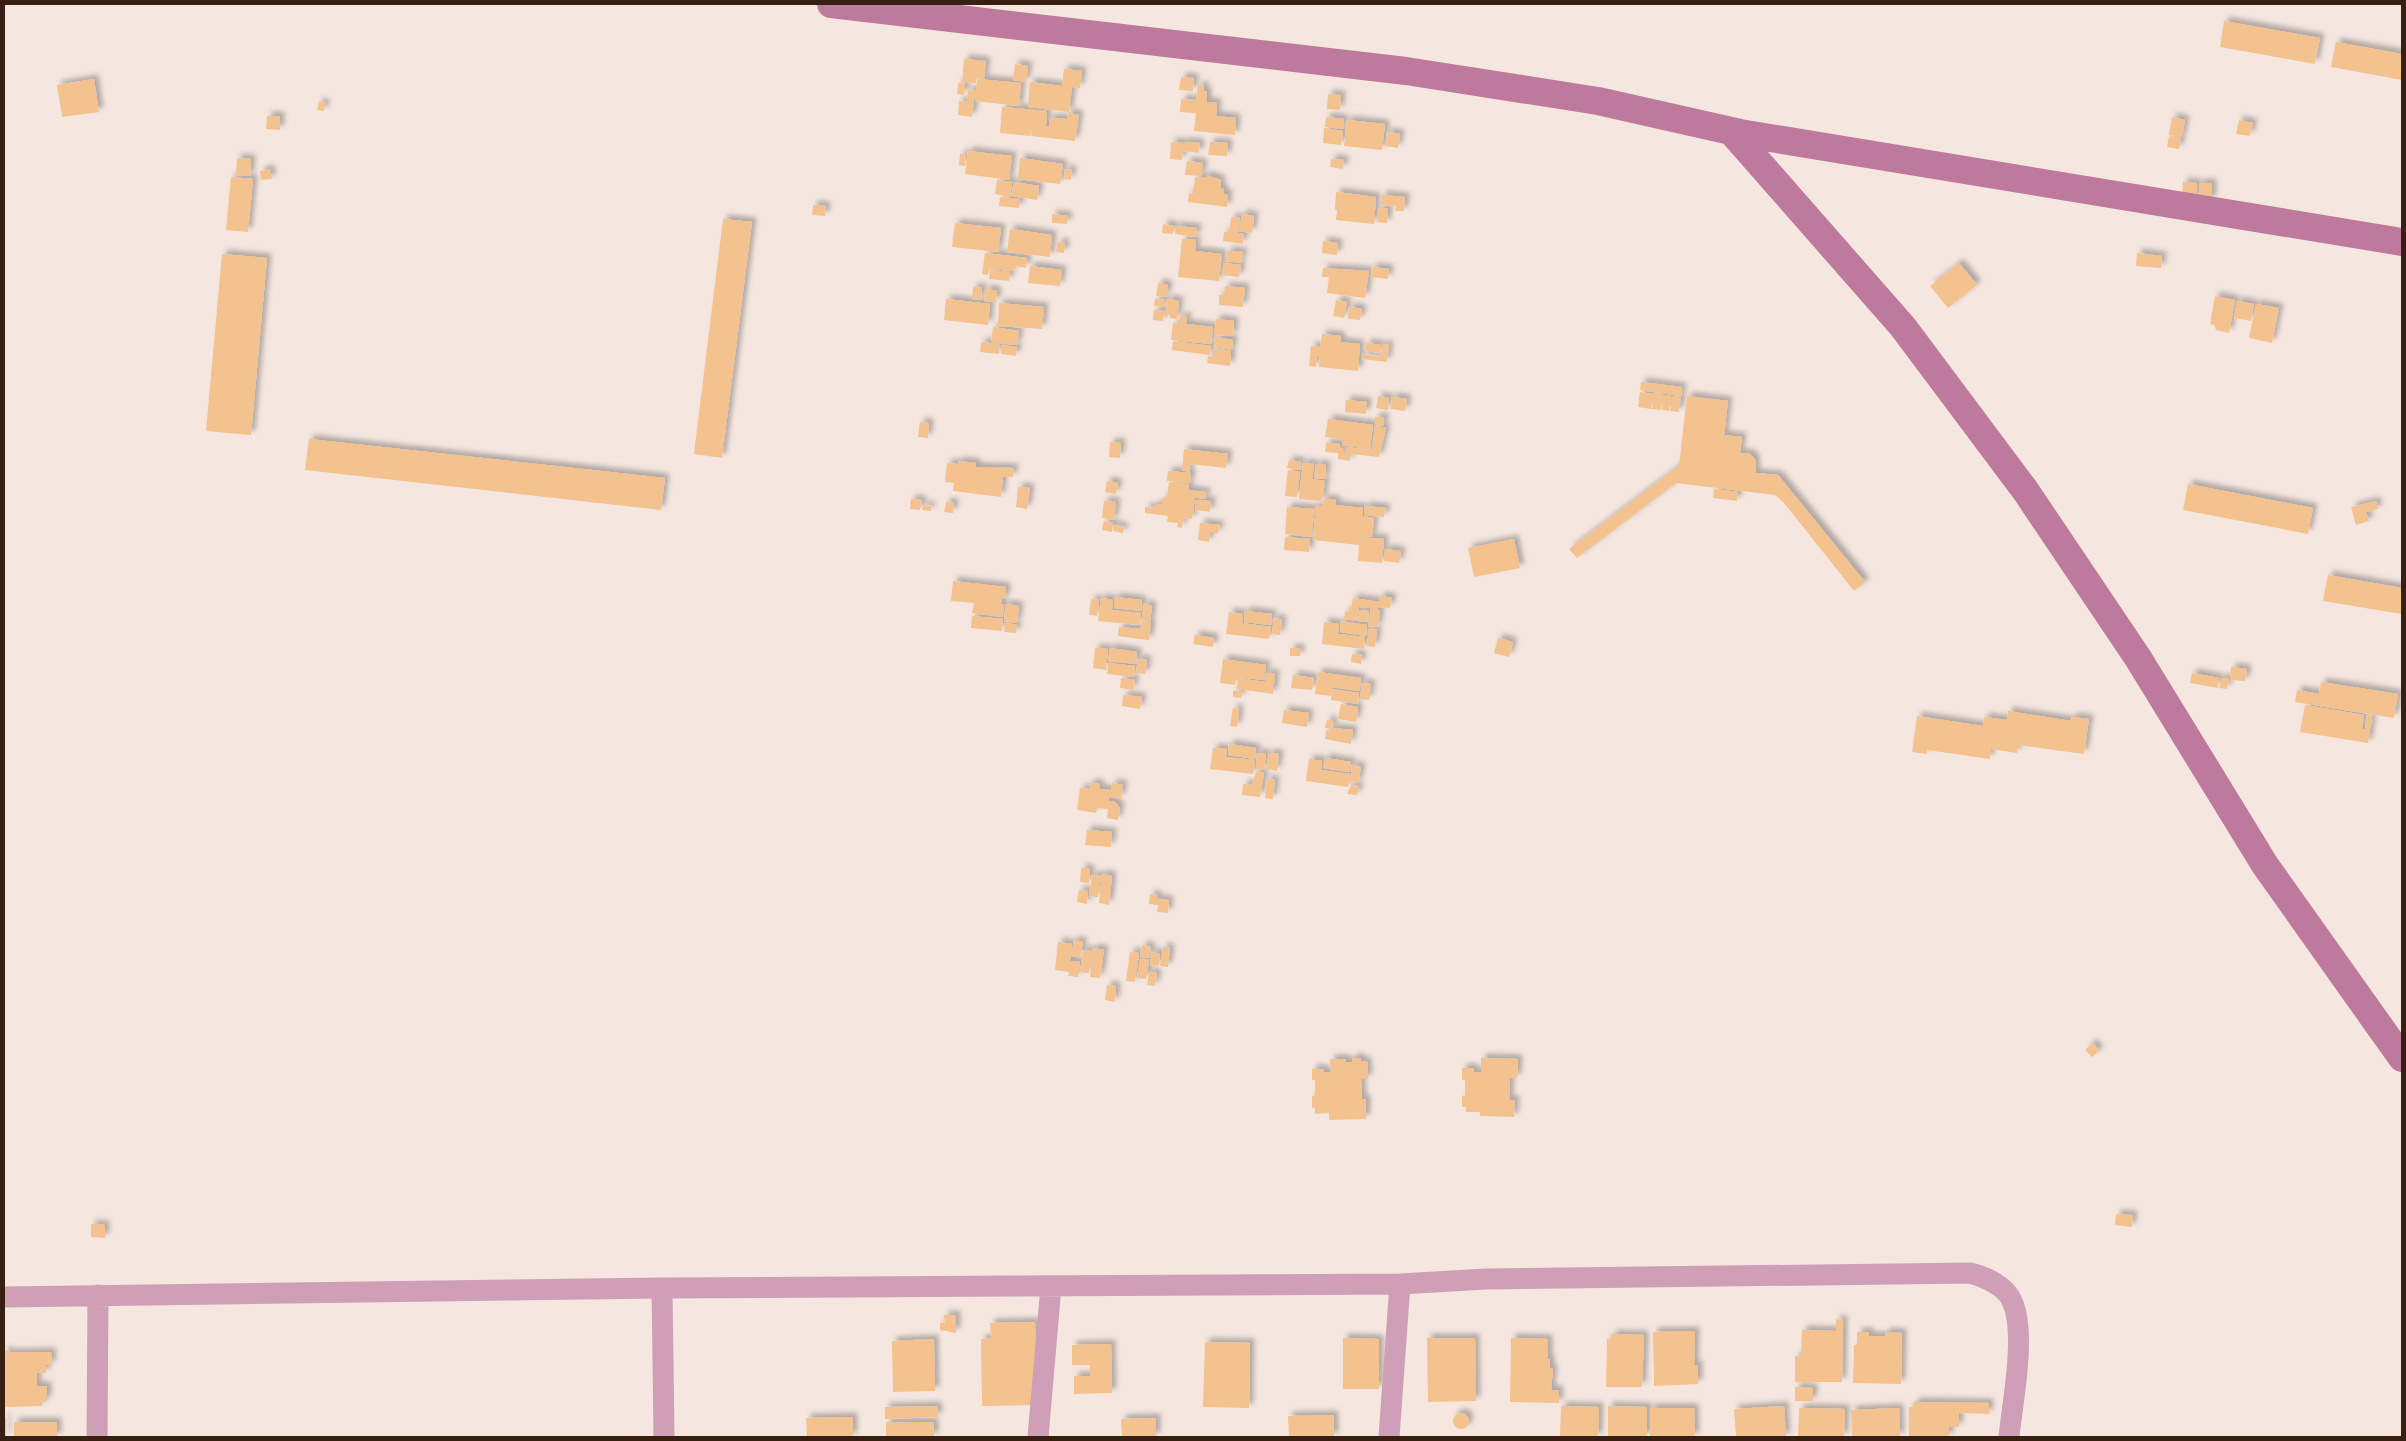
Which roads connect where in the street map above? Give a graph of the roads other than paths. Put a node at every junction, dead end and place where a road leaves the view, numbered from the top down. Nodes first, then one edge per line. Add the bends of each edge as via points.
1 (831, 4) edge
2 (1731, 131) junction
3 (2402, 242) edge
4 (2402, 1058) edge
5 (1400, 1284) junction
6 (1051, 1286) junction
7 (662, 1288) junction
8 (98, 1295) junction
9 (4, 1297) edge
10 (98, 1437) edge
11 (664, 1437) edge
12 (1038, 1437) edge
13 (1389, 1437) edge
14 (2009, 1437) edge

1 - 2 street via 1406,71 1598,101
2 - 3 street
2 - 4 street via 1903,327 2025,490 2138,658 2265,865
5 - 6 street
5 - 13 street
5 - 14 street via 1486,1279 1970,1273 1991,1280 2008,1294 2018,1314 2020,1336
6 - 7 street
6 - 12 street
7 - 8 street
7 - 11 street
8 - 9 street
8 - 10 street

